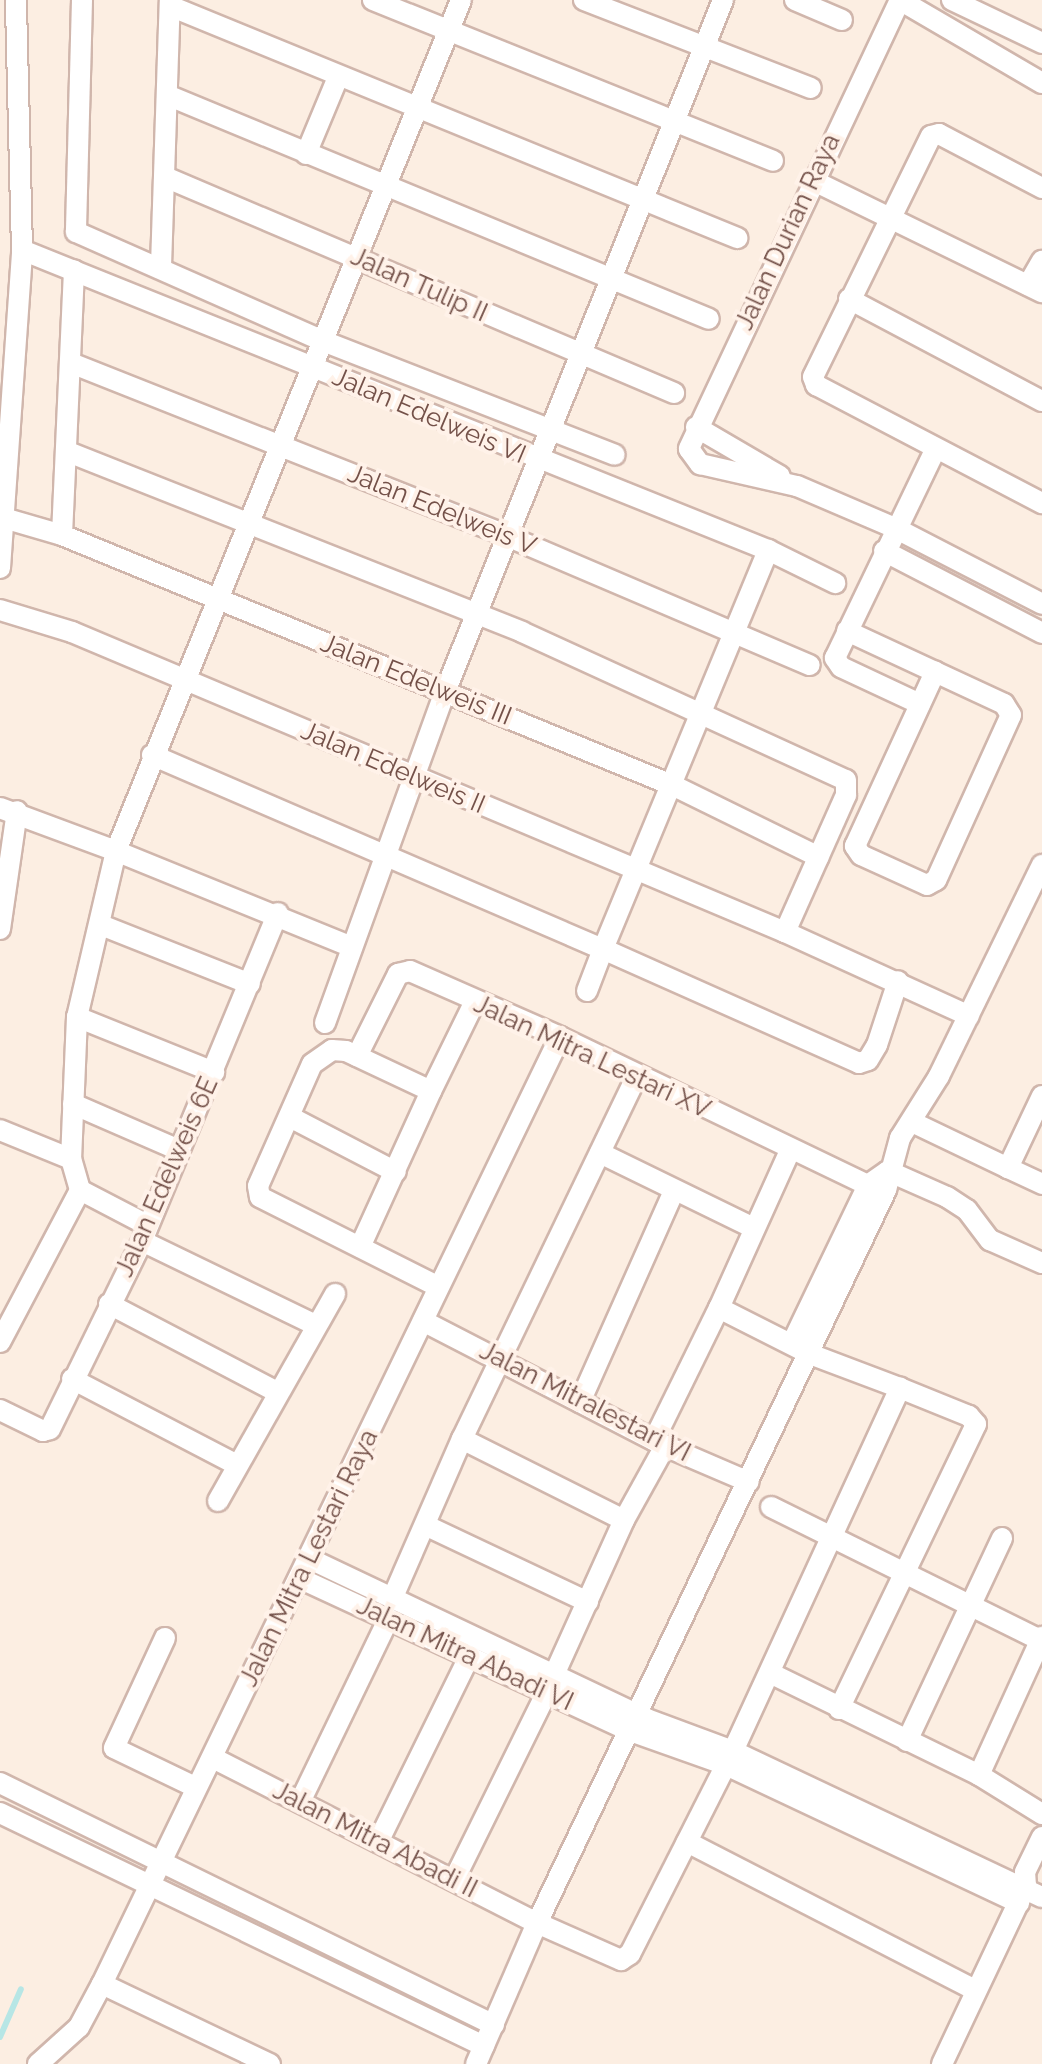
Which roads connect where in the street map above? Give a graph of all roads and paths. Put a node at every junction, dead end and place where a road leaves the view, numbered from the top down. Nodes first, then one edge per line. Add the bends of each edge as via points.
1 (16, 0) edge
2 (82, 0) edge
3 (373, 0) edge
4 (461, 0) edge
5 (584, 0) edge
6 (723, 0) edge
7 (795, 0) edge
8 (952, 0) edge
9 (170, 3) edge
10 (842, 20) dead end
11 (448, 29) junction
12 (1042, 43) edge
13 (705, 47) junction
14 (1042, 56) edge
15 (338, 77) junction
16 (1036, 80) edge
17 (811, 88) dead end
18 (167, 95) junction
19 (420, 108) junction
20 (675, 121) junction
21 (306, 154) junction
22 (773, 161) dead end
23 (0, 176) edge
24 (165, 177) junction
25 (812, 180) junction
26 (20, 186) junction
27 (387, 186) junction
28 (1042, 188) edge
29 (642, 201) junction
30 (892, 217) junction
31 (737, 238) dead end
32 (26, 252) junction
33 (356, 257) junction
34 (1042, 261) edge
35 (161, 266) junction
36 (69, 268) junction
37 (8, 279) edge
38 (612, 280) junction
39 (1035, 288) edge
40 (849, 299) junction
41 (709, 319) dead end
42 (318, 354) junction
43 (583, 357) junction
44 (6, 362) edge
45 (71, 363) junction
46 (674, 393) dead end
47 (1042, 401) edge
48 (696, 427) junction
49 (6, 439) edge
50 (282, 445) junction
51 (545, 447) junction
52 (935, 450) junction
53 (68, 452) junction
54 (615, 455) dead end
55 (797, 486) junction
56 (1042, 503) edge
57 (10, 518) edge
58 (249, 525) junction
59 (57, 533) junction
60 (507, 536) junction
61 (890, 539) junction
62 (768, 550) junction
63 (0, 568) edge
64 (835, 583) dead end
65 (219, 599) junction
66 (1042, 604) edge
67 (9, 612) edge
68 (476, 615) junction
69 (847, 631) junction
70 (1042, 633) edge
71 (736, 635) junction
72 (810, 665) dead end
73 (935, 672) junction
74 (183, 680) junction
75 (445, 692) junction
76 (920, 704) junction
77 (703, 714) junction
78 (152, 755) junction
79 (413, 776) junction
80 (674, 786) junction
81 (8, 810) edge
82 (116, 851) junction
83 (382, 857) junction
84 (819, 857) junction
85 (1042, 865) edge
86 (636, 869) junction
87 (278, 913) junction
88 (101, 925) junction
89 (0, 929) edge
90 (785, 932) junction
91 (352, 947) junction
92 (603, 949) junction
93 (898, 981) junction
94 (250, 984) junction
95 (587, 991) dead end
96 (475, 1001) junction
97 (969, 1016) junction
98 (77, 1017) junction
99 (325, 1023) dead end
100 (560, 1037) junction
101 (357, 1056) junction
102 (214, 1072) junction
103 (636, 1077) junction
104 (431, 1091) junction
105 (1042, 1096) edge
106 (73, 1104) junction
107 (290, 1117) junction
108 (0, 1130) edge
109 (898, 1146) junction
110 (179, 1150) junction
111 (790, 1151) junction
112 (600, 1153) junction
113 (71, 1159) junction
114 (1008, 1168) junction
115 (396, 1172) junction
116 (1042, 1184) edge
117 (868, 1185) junction
118 (80, 1190) junction
119 (674, 1191) junction
120 (754, 1228) junction
121 (144, 1233) junction
122 (360, 1247) junction
123 (1042, 1263) edge
124 (437, 1286) junction
125 (335, 1294) dead end
126 (109, 1304) junction
127 (719, 1308) junction
128 (423, 1321) junction
129 (314, 1324) junction
130 (0, 1342) edge
131 (792, 1343) junction
132 (810, 1354) junction
133 (500, 1359) junction
134 (72, 1379) junction
135 (900, 1388) junction
136 (277, 1392) junction
137 (580, 1402) junction
138 (0, 1410) edge
139 (462, 1439) junction
140 (660, 1443) junction
141 (237, 1465) junction
142 (749, 1482) junction
143 (218, 1501) dead end
144 (771, 1507) dead end
145 (624, 1520) junction
146 (427, 1526) junction
147 (829, 1536) junction
148 (1002, 1538) dead end
149 (310, 1559) junction
150 (901, 1574) junction
151 (299, 1578) junction
152 (588, 1602) junction
153 (391, 1609) junction
154 (969, 1609) junction
155 (165, 1638) dead end
156 (1041, 1639) edge
157 (470, 1655) junction
158 (772, 1674) junction
159 (550, 1684) junction
160 (839, 1709) junction
161 (634, 1723) junction
162 (907, 1741) junction
163 (213, 1758) junction
164 (729, 1758) junction
165 (979, 1775) junction
166 (0, 1783) edge
167 (195, 1787) junction
168 (300, 1802) junction
169 (0, 1813) edge
170 (1042, 1814) edge
171 (1042, 1837) edge
172 (378, 1842) junction
173 (687, 1842) junction
174 (160, 1861) junction
175 (1042, 1869) edge
176 (454, 1880) junction
177 (147, 1884) junction
178 (1026, 1894) edge
179 (537, 1923) junction
180 (102, 1984) junction
181 (975, 1990) junction
182 (494, 2025) junction
183 (480, 2055) edge
184 (38, 2064) edge
185 (270, 2064) edge
186 (942, 2064) edge

1 - 26 street
2 - 35 street via 76,232
3 - 11 street
4 - 11 street
5 - 13 street
6 - 13 street
7 - 10 street
8 - 12 street
9 - 15 street
9 - 18 street
11 - 19 street
11 - 20 street
13 - 17 street
13 - 20 street
14 - 16 street
15 - 19 street
15 - 21 street
16 - 25 street, Jalan Durian Raya via 900,0
18 - 21 street
18 - 24 street
19 - 27 street
19 - 29 street
20 - 22 street
20 - 29 street
21 - 27 street
23 - 26 street
24 - 33 street, Jalan Tulip II
24 - 35 street
25 - 30 street
25 - 48 street, Jalan Durian Raya
26 - 32 street
27 - 33 street
27 - 38 street
28 - 30 street via 934,134
29 - 31 street
29 - 38 street
30 - 39 street
30 - 40 street
32 - 36 street, Jalan Edelweis VI
32 - 37 street
33 - 42 street
33 - 43 street, Jalan Tulip II
34 - 39 street
35 - 42 street
36 - 42 street, Jalan Edelweis VI
36 - 45 street
37 - 44 street
38 - 41 street
38 - 43 street
40 - 47 street
40 - 52 street via 813,381
42 - 50 street
42 - 51 street
42 - 51 street, Jalan Edelweis VI
43 - 46 street, Jalan Tulip II
43 - 51 street
44 - 49 street
45 - 50 street, Jalan Edelweis V
45 - 53 street
48 - 55 street
48 - 55 street, Jalan Durian Raya via 689,449 700,464
49 - 57 street
50 - 58 street
50 - 60 street, Jalan Edelweis V
51 - 54 street
51 - 60 street
51 - 62 street, Jalan Edelweis VI
52 - 56 street
52 - 61 street
53 - 58 street
53 - 59 street
55 - 61 street
57 - 59 street, Jalan Edelweis III
57 - 63 street
58 - 65 street
58 - 68 street
59 - 65 street, Jalan Edelweis III
60 - 68 street
60 - 71 street, Jalan Edelweis V
61 - 66 street
61 - 69 street
61 - 70 street
62 - 64 street, Jalan Edelweis VI
62 - 71 street
65 - 74 street
65 - 75 street, Jalan Edelweis III
67 - 74 street, Jalan Edelweis II via 72,632
68 - 75 street
68 - 77 street
69 - 73 street
69 - 76 street via 837,663
71 - 72 street, Jalan Edelweis V
71 - 77 street
73 - 76 street
73 - 76 street via 1004,704 1011,715 936,880 927,885 857,853 855,846
74 - 78 street
74 - 79 street, Jalan Edelweis II
75 - 79 street
75 - 80 street, Jalan Edelweis III
77 - 80 street
77 - 84 street via 846,780 849,788
78 - 82 street
78 - 83 street
79 - 83 street
79 - 86 street, Jalan Edelweis II
80 - 84 street, Jalan Edelweis III
80 - 86 street
81 - 82 street
81 - 89 street
82 - 87 street
82 - 88 street
83 - 91 street
83 - 92 street
84 - 90 street
85 - 97 street
86 - 90 street, Jalan Edelweis II
86 - 92 street
87 - 91 street
87 - 94 street, Jalan Edelweis 6E
88 - 94 street
88 - 98 street
90 - 93 street, Jalan Edelweis II
91 - 99 street
92 - 93 street via 859,1063 868,1060 877,1045
92 - 95 street
93 - 97 street, Jalan Edelweis II
94 - 102 street, Jalan Edelweis 6E
96 - 100 street, Jalan Mitra Lestari XV
96 - 101 street, Jalan Mitra Lestari XV via 404,972
96 - 104 street
97 - 109 street
98 - 102 street
98 - 106 street
100 - 103 street, Jalan Mitra Lestari XV
100 - 124 street, Jalan Mitra Lestari Raya
101 - 104 street
101 - 107 street via 332,1050 320,1055
102 - 110 street, Jalan Edelweis 6E
103 - 111 street, Jalan Mitra Lestari XV
103 - 112 street
104 - 115 street
105 - 114 street
106 - 110 street
106 - 113 street
107 - 115 street
107 - 122 street via 258,1186 260,1197
108 - 113 street
109 - 114 street
109 - 117 street
109 - 123 street via 947,1197 967,1210 990,1240
109 - 132 street via 886,1190
110 - 121 street, Jalan Edelweis 6E
111 - 117 street, Jalan Mitra Lestari XV
111 - 120 street
112 - 119 street
112 - 133 street
113 - 118 street
114 - 116 street
115 - 122 street
117 - 131 street
118 - 121 street
118 - 130 street
119 - 120 street
119 - 137 street
120 - 127 street
121 - 126 street, Jalan Edelweis 6E
121 - 129 street
122 - 124 street
124 - 128 street, Jalan Mitra Lestari Raya
125 - 129 street
126 - 134 street, Jalan Edelweis 6E
126 - 136 street
127 - 131 street
127 - 140 street
128 - 133 street, Jalan Mitralestari VI
128 - 149 street, Jalan Mitra Lestari Raya
129 - 136 street
131 - 132 street
132 - 135 street
132 - 142 street
133 - 137 street, Jalan Mitralestari VI
133 - 139 street
134 - 138 street, Jalan Edelweis 6E via 50,1429 43,1431
134 - 141 street
135 - 147 street
135 - 150 street via 969,1416 976,1424
136 - 141 street
137 - 140 street, Jalan Mitralestari VI
139 - 145 street
139 - 146 street
140 - 142 street, Jalan Mitralestari VI
140 - 145 street
141 - 143 street
142 - 161 street
144 - 147 street
145 - 152 street
146 - 152 street
146 - 153 street
147 - 150 street
147 - 158 street
148 - 154 street
149 - 151 street, Jalan Mitra Lestari Raya
149 - 153 street
150 - 154 street
150 - 160 street
151 - 153 street, Jalan Mitra Abadi VI
151 - 163 street, Jalan Mitra Lestari Raya
152 - 159 street
153 - 157 street, Jalan Mitra Abadi VI
153 - 159 street
153 - 168 street
154 - 156 street
154 - 162 street
155 - 167 street via 114,1748
156 - 165 street
157 - 159 street, Jalan Mitra Abadi VI
157 - 172 street
158 - 160 street
158 - 164 street
159 - 161 street
159 - 176 street
160 - 162 street
161 - 164 street
161 - 179 street
162 - 165 street
163 - 167 street, Jalan Mitra Lestari Raya
163 - 168 street, Jalan Mitra Abadi II
164 - 173 street
164 - 178 street
165 - 170 street
166 - 174 street
167 - 174 street, Jalan Mitra Lestari Raya
168 - 172 street, Jalan Mitra Abadi II
169 - 177 street
171 - 178 street via 1025,1872
172 - 176 street, Jalan Mitra Abadi II
173 - 179 street, Jalan Mitra Abadi II via 627,1959
173 - 181 street
174 - 177 street, Jalan Mitra Lestari Raya
174 - 182 street
175 - 178 street
176 - 179 street, Jalan Mitra Abadi II
177 - 180 street, Jalan Mitra Lestari Raya
177 - 183 street
178 - 181 street
179 - 182 street
180 - 184 street, Jalan Mitra Lestari Raya via 79,2027
180 - 185 street
181 - 186 street
182 - 183 street

